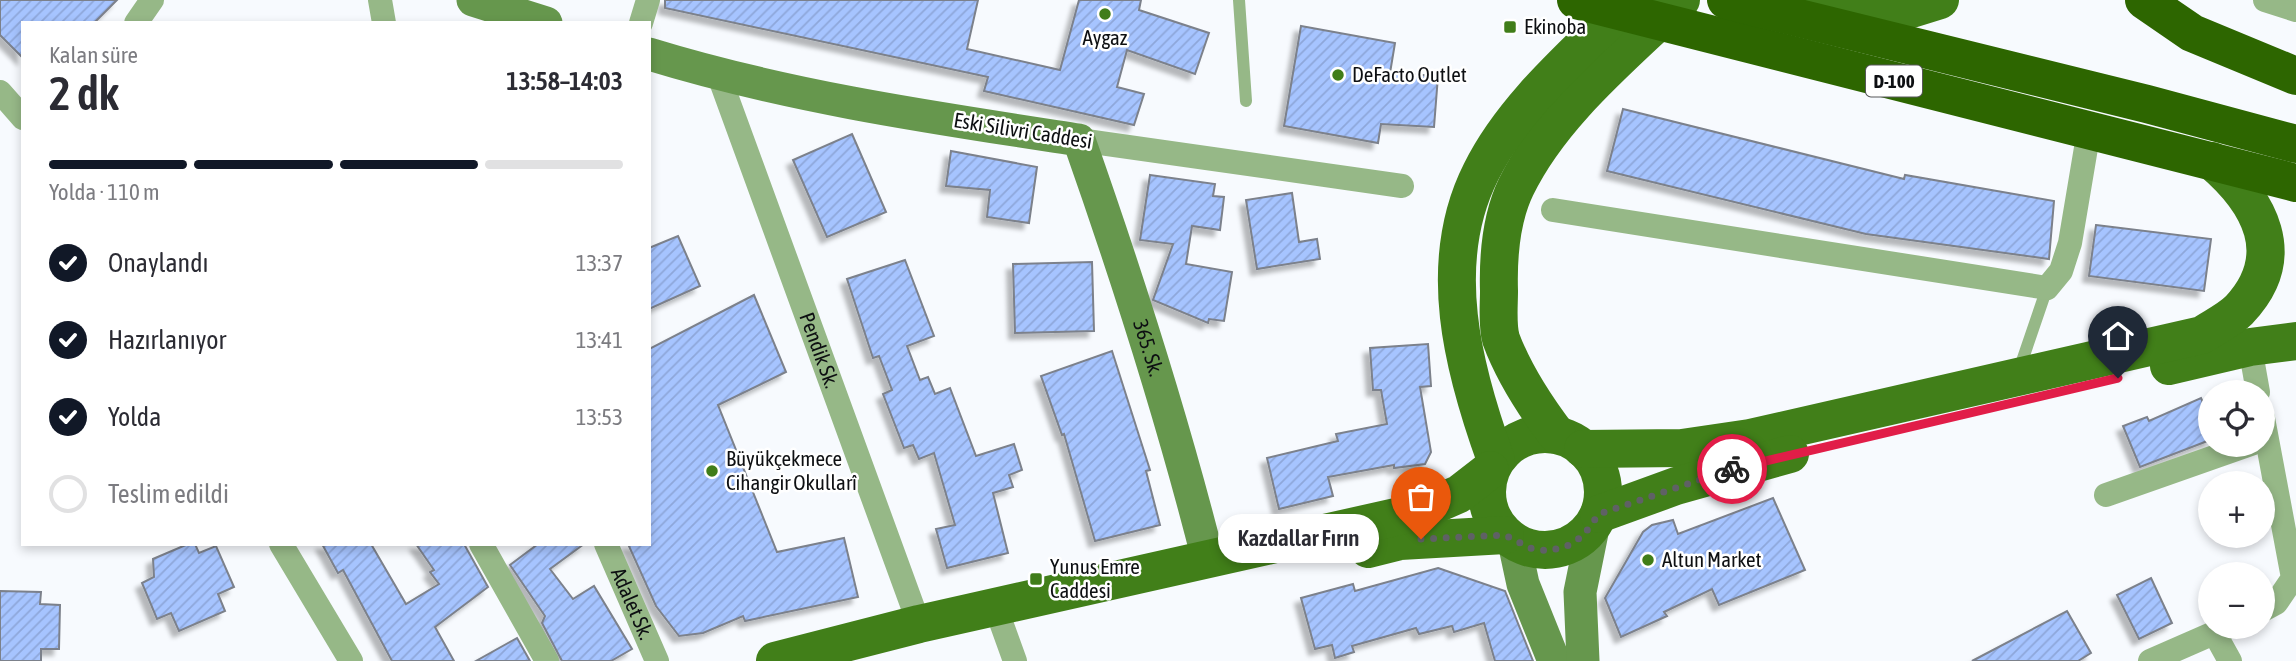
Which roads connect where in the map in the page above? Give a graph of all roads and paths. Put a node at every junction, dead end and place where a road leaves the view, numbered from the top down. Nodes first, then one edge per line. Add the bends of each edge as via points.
1 (152, 0) edge
2 (380, 0) edge
3 (472, 0) edge
4 (648, 0) edge
5 (1239, 0) edge
6 (1576, 0) edge
7 (1630, 0) edge
8 (1681, 0) edge
9 (1726, 0) edge
10 (1940, 0) edge
11 (2144, 0) edge
12 (2265, 0) edge
13 (2296, 10) edge
14 (137, 21) edge
15 (384, 21) edge
16 (540, 21) edge
17 (642, 21) edge
18 (651, 55) edge
19 (719, 76) junction
20 (2296, 76) edge
21 (1575, 79) junction
22 (0, 92) edge
23 (1246, 101) dead end
24 (21, 116) edge
25 (2089, 130) junction
26 (1079, 140) junction
27 (2296, 144) edge
28 (2212, 161) junction
29 (2296, 183) edge
30 (1402, 186) dead end
31 (1553, 210) dead end
32 (2047, 288) junction
33 (2296, 341) edge
34 (2250, 348) junction
35 (2017, 377) junction
36 (2256, 380) edge
37 (1570, 442) junction
38 (2204, 457) edge
39 (2266, 457) edge
40 (1493, 465) junction
41 (2106, 495) dead end
42 (1597, 519) junction
43 (1510, 538) junction
44 (282, 546) edge
45 (482, 546) edge
46 (607, 546) edge
47 (1210, 568) junction
48 (2275, 604) edge
49 (919, 624) junction
50 (1002, 625) junction
51 (2202, 639) edge
52 (2225, 639) edge
53 (841, 660) edge
54 (351, 661) edge
55 (547, 661) edge
56 (657, 661) edge
57 (775, 661) edge
58 (1014, 661) edge
59 (1553, 661) edge
60 (1583, 661) edge
61 (2150, 661) edge
62 (2230, 661) edge

1 - 14 street
2 - 15 street
3 - 16 main road
4 - 17 street
5 - 23 lane
6 - 25 highway, D-100
7 - 21 main road
8 - 21 main road
9 - 10 main road via 1911,9
9 - 27 highway, D-100
11 - 20 highway via 2192,33
12 - 13 street
18 - 19 main road, Eski Silivri Caddesi
19 - 26 main road, Eski Silivri Caddesi
19 - 49 street, Pendik Sk.
21 - 37 main road via 1544,144 1516,187 1504,223 1498,272 1500,337 1531,400
21 - 40 main road via 1510,126 1481,171 1458,239 1462,342
22 - 24 street
25 - 28 highway, D-100
25 - 32 street via 2070,243 2061,271
26 - 30 street, Eski Silivri Caddesi
26 - 47 main road, 365. Sk. via 1178,437
28 - 29 highway, D-100
28 - 35 main road via 2238,183 2264,227 2265,260 2256,287 2238,312 2202,335
31 - 32 street
32 - 35 lane
33 - 34 main road
34 - 36 street
34 - 42 main road via 1750,463
35 - 37 main road via 1751,438 1682,448
37 - 40 main road via 1526,437 1510,445
37 - 42 main road via 1593,460 1601,477 1603,495
38 - 41 street
39 - 48 street via 2293,578
40 - 43 main road via 1486,489 1488,506 1494,522
40 - 47 main road via 1459,494 1418,512
42 - 43 main road via 1583,536 1549,551
42 - 60 main road via 1580,592
43 - 47 main road via 1400,541 1331,558
43 - 59 main road
44 - 54 street
45 - 55 street
46 - 56 street, Adalet Sk.
47 - 49 main road
47 - 50 main road
49 - 57 main road
50 - 53 main road
50 - 58 street
51 - 61 street
52 - 62 street

